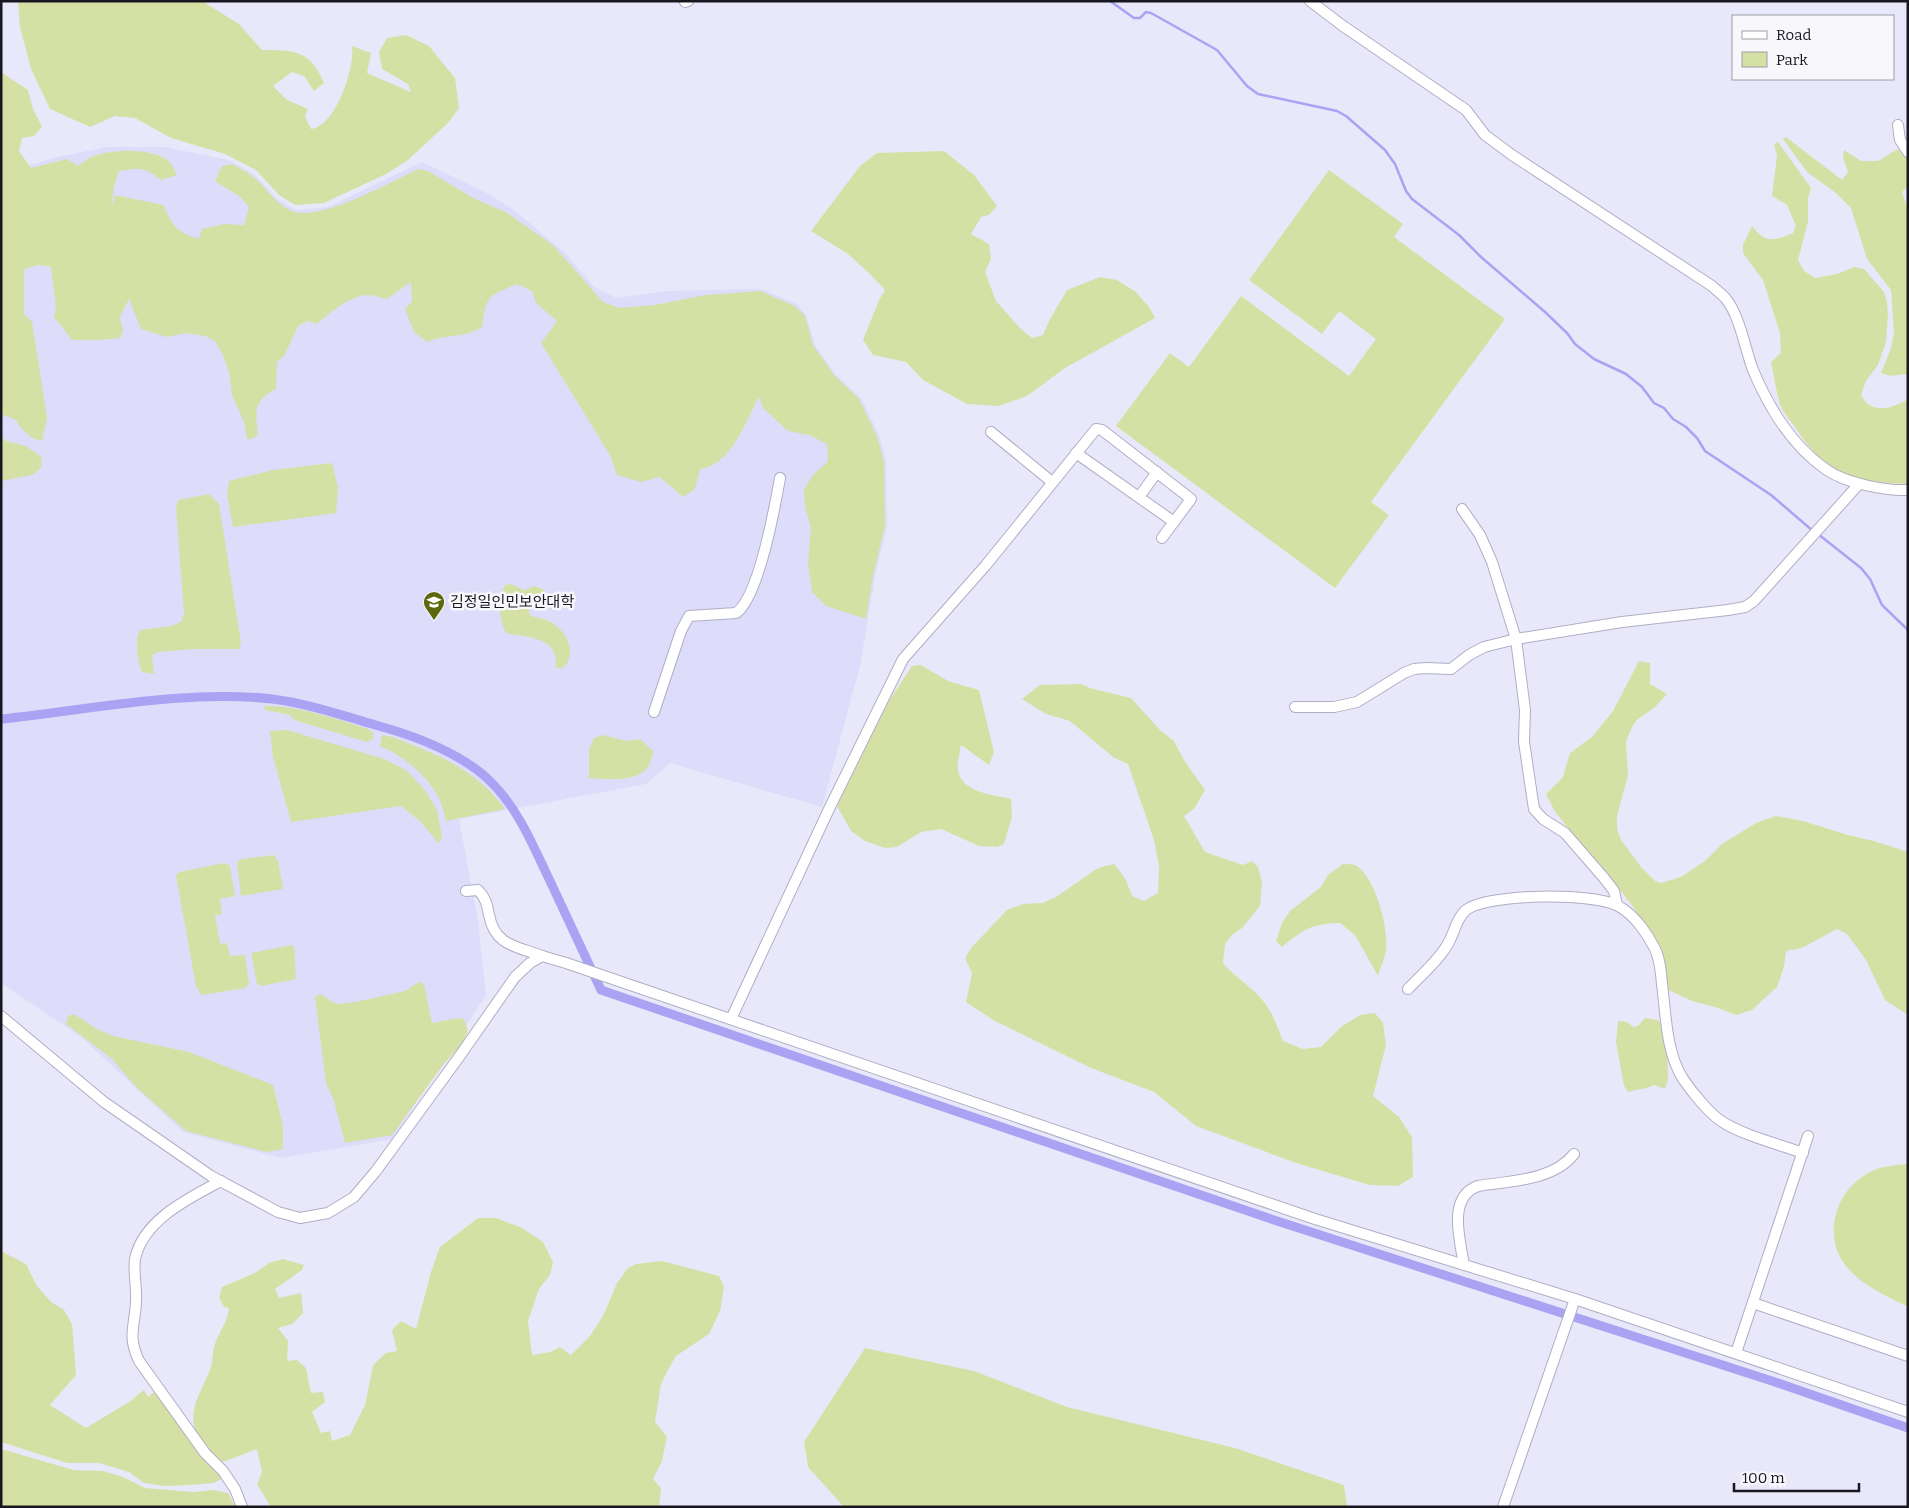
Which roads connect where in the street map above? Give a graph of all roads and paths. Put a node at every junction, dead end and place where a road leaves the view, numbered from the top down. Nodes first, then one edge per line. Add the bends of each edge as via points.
1 (1310, 1) edge
2 (1898, 125) dead end
3 (1908, 152) edge
4 (991, 432) dead end
5 (1076, 453) junction
6 (1157, 472) junction
7 (780, 478) dead end
8 (1052, 482) junction
9 (1859, 484) junction
10 (1908, 490) edge
11 (1139, 497) junction
12 (1462, 509) dead end
13 (1174, 522) junction
14 (1162, 538) dead end
15 (1516, 639) junction
16 (1296, 707) dead end
17 (654, 712) dead end
18 (466, 891) dead end
19 (1617, 905) junction
20 (542, 956) junction
21 (1408, 990) dead end
22 (1, 1016) edge
23 (731, 1019) junction
24 (1808, 1136) dead end
25 (1802, 1153) junction
26 (1574, 1154) dead end
27 (221, 1180) junction
28 (1464, 1265) junction
29 (1574, 1302) junction
30 (1753, 1303) junction
31 (1736, 1353) junction
32 (1908, 1356) edge
33 (1908, 1412) edge
34 (242, 1507) edge
35 (1503, 1507) edge

1 - 9 street via 1466,110 1485,135 1512,155 1712,286 1726,300 1767,401 1789,432 1828,472
2 - 3 street via 1900,140
4 - 8 street
5 - 6 street via 1096,428
5 - 8 street
5 - 11 street
6 - 11 street
6 - 13 street via 1191,499
7 - 17 street via 775,510 747,600 736,613 689,616
8 - 23 street via 986,565 903,659
9 - 10 street
9 - 15 street via 1754,602 1744,607
11 - 13 street
12 - 15 street via 1480,535 1492,562
13 - 14 street
15 - 16 street via 1484,647 1451,669 1414,669 1357,702
15 - 19 street via 1526,710 1524,742 1534,809 1565,833 1604,878 1614,891
18 - 20 street via 478,890 485,897 496,935 506,943
19 - 21 street via 1585,897 1491,900 1474,905 1464,911 1445,949
19 - 25 street via 1644,931 1655,948 1674,1064 1685,1081 1721,1121
20 - 23 street
20 - 27 street via 515,977 454,1065 354,1197 328,1213 300,1218 278,1212
22 - 27 street via 104,1102
23 - 28 street via 1315,1219
24 - 25 street
25 - 30 street
26 - 28 street via 1547,1173 1478,1186 1464,1195 1458,1208
27 - 34 street via 161,1219 139,1245 135,1260 136,1302 132,1338 139,1361 205,1454 223,1471
28 - 29 street
29 - 31 street
29 - 35 street
30 - 31 street
30 - 32 street
31 - 33 street

